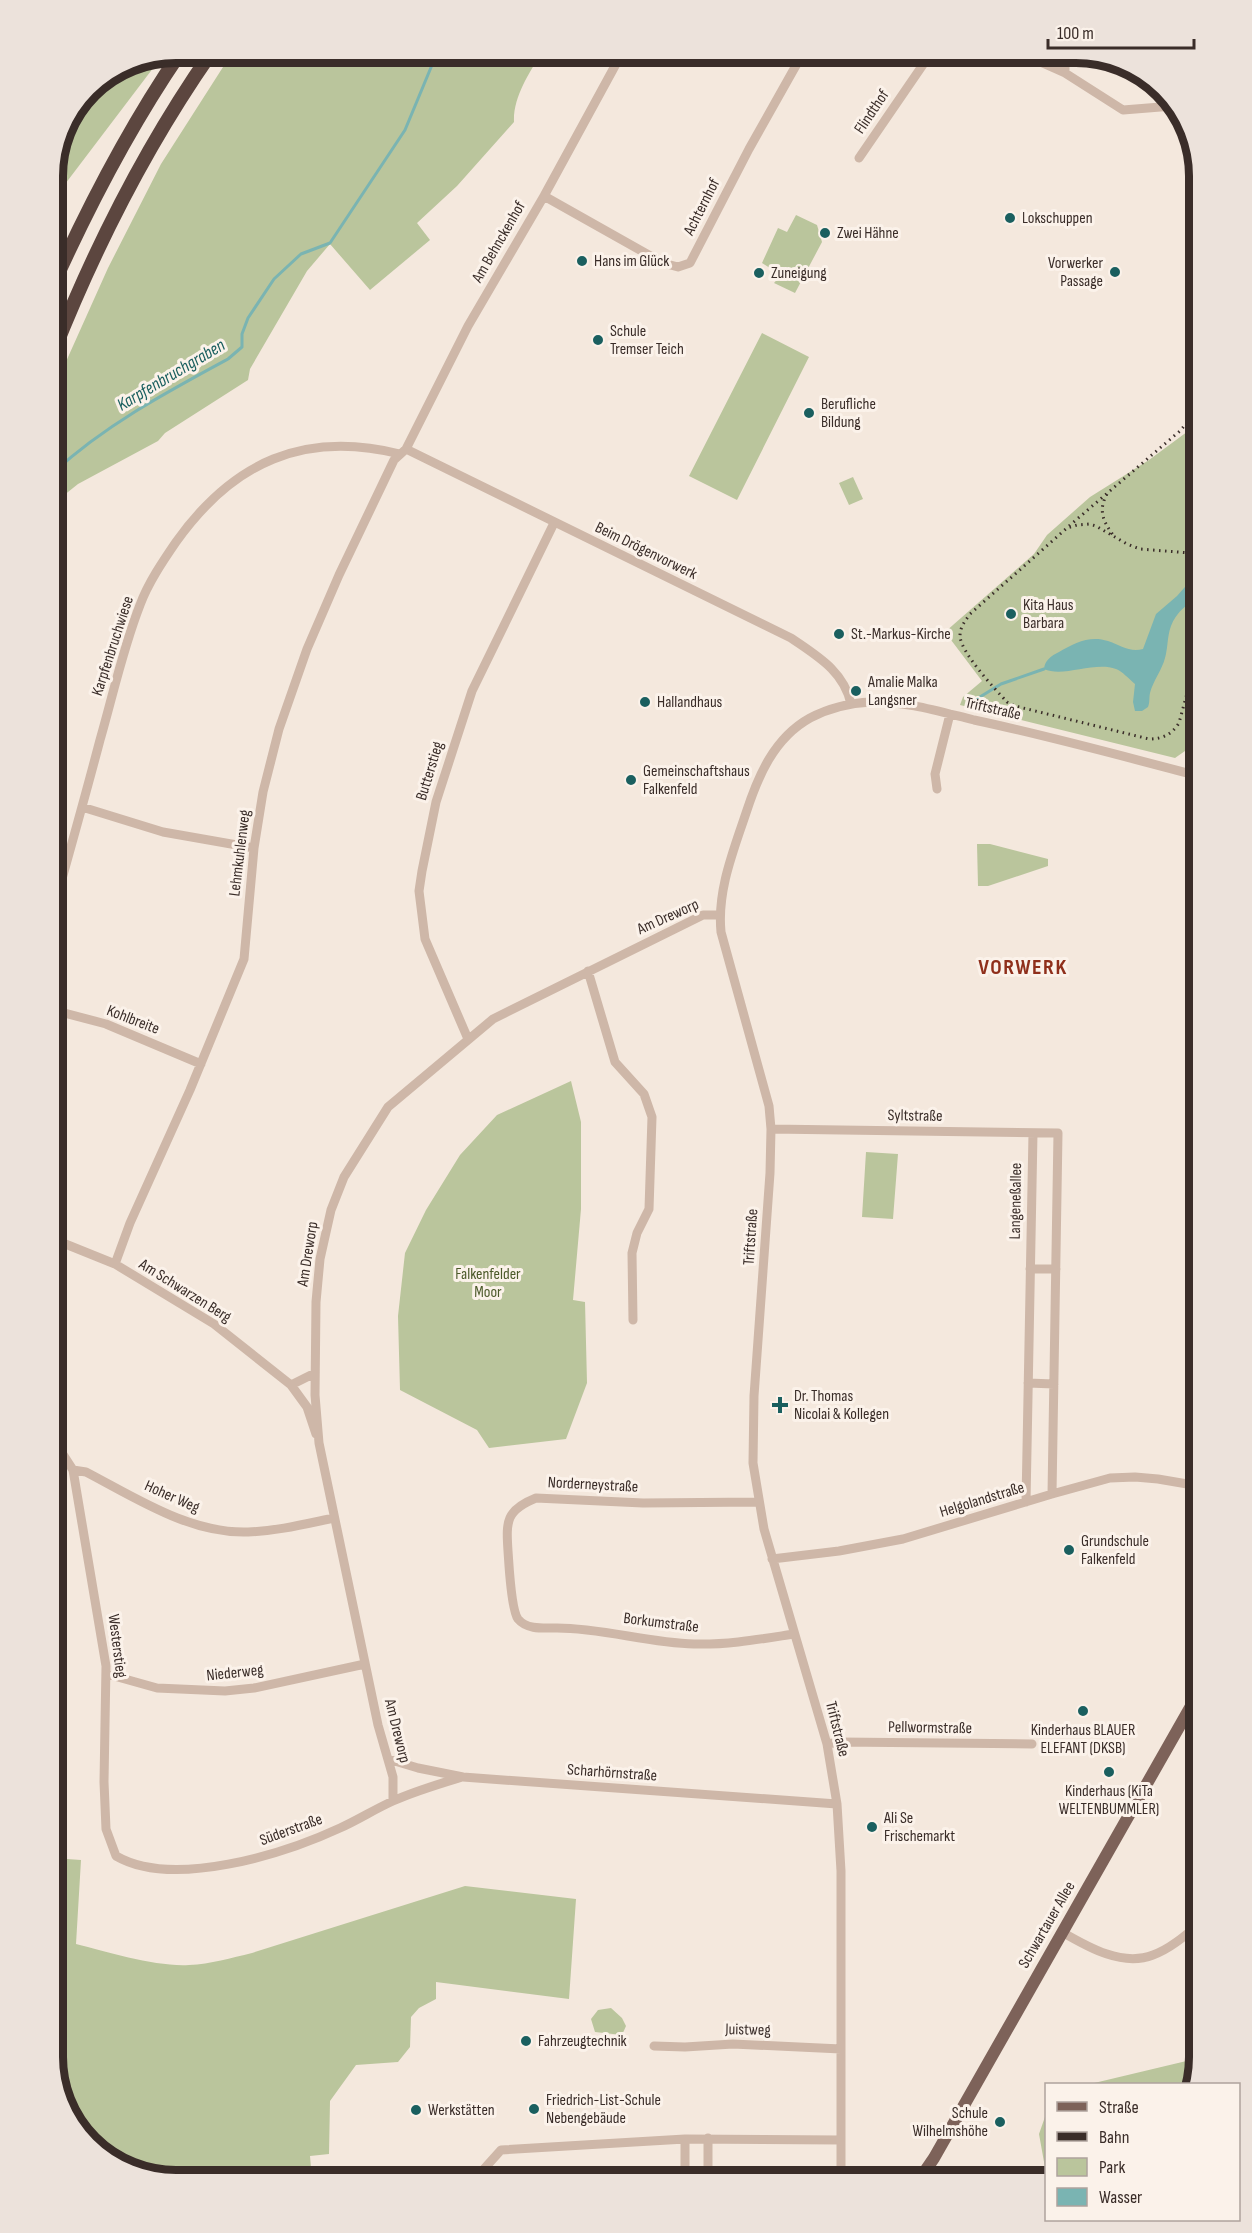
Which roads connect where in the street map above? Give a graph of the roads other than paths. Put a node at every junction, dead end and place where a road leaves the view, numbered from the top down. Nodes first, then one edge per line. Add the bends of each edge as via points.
1 (173, 63) edge
2 (204, 63) edge
3 (617, 63) edge
4 (797, 63) edge
5 (924, 63) edge
6 (1042, 63) edge
7 (1065, 63) edge
8 (1065, 73) junction
9 (1166, 107) edge
10 (859, 158) dead end
11 (544, 196) junction
12 (63, 263) edge
13 (63, 328) edge
14 (403, 452) junction
15 (554, 523) junction
16 (851, 704) junction
17 (950, 714) junction
18 (1189, 773) edge
19 (937, 789) dead end
20 (82, 807) junction
21 (254, 848) junction
22 (63, 875) edge
23 (720, 915) junction
24 (588, 971) junction
25 (63, 1013) edge
26 (468, 1039) junction
27 (201, 1064) junction
28 (771, 1129) junction
29 (1033, 1133) junction
30 (63, 1243) edge
31 (115, 1264) junction
32 (1030, 1269) junction
33 (1056, 1269) junction
34 (633, 1320) dead end
35 (315, 1373) junction
36 (1028, 1383) junction
37 (1054, 1384) junction
38 (291, 1385) junction
39 (319, 1443) junction
40 (63, 1453) edge
41 (74, 1470) junction
42 (1189, 1484) edge
43 (1052, 1494) junction
44 (758, 1502) junction
45 (1026, 1502) junction
46 (334, 1518) junction
47 (772, 1559) junction
48 (524, 1623) joint
49 (794, 1634) junction
50 (365, 1664) junction
51 (107, 1674) junction
52 (1189, 1711) edge
53 (827, 1744) junction
54 (1032, 1744) dead end
55 (388, 1759) junction
56 (462, 1777) junction
57 (393, 1800) junction
58 (837, 1804) junction
59 (122, 1860) joint
60 (1062, 1932) junction
61 (1189, 1932) edge
62 (654, 2046) dead end
63 (841, 2049) junction
64 (708, 2138) junction
65 (685, 2139) junction
66 (841, 2140) junction
67 (483, 2170) edge
68 (685, 2170) edge
69 (708, 2170) edge
70 (841, 2170) edge
71 (926, 2170) edge

1 - 12 highway via 126,138
2 - 13 highway via 145,157 107,228
3 - 11 street, Am Behnckenhof
4 - 11 street, Achternhof via 690,262 678,267 663,263
5 - 10 street, Flindthof
6 - 8 street
7 - 8 street
8 - 9 street via 1123,110
11 - 14 street, Am Behnckenhof via 468,326
14 - 15 street, Beim Drögenvorwerk
14 - 20 street, Karpfenbruchwiese via 324,446 281,456 239,477 191,521 165,557 140,603
14 - 21 street, Lehmkuhlenweg via 394,460 307,649 279,729
15 - 16 street, Beim Drögenvorwerk via 791,638 843,681
15 - 26 street, Butterstieg via 472,691 436,802 422,871 419,891 425,939
16 - 17 street, Triftstraße via 897,704
16 - 23 street, Triftstraße via 809,719 789,733 772,754 758,777 739,834 723,888
17 - 18 street, Triftstraße
17 - 19 street via 935,774
20 - 21 street via 164,832
20 - 22 street, Karpfenbruchwiese
21 - 27 street, Lehmkuhlenweg via 244,959
23 - 24 street, Am Dreworp via 703,915
23 - 28 street, Triftstraße via 721,932 769,1106
24 - 26 street, Am Dreworp via 493,1019
24 - 34 street via 615,1062 645,1094 652,1117 649,1209 632,1253
25 - 27 street, Kohlbreite via 106,1024
26 - 35 street, Am Dreworp via 388,1107 344,1177 331,1210 320,1259
27 - 31 street, Lehmkuhlenweg
28 - 29 street, Syltstraße
28 - 44 street, Triftstraße via 754,1396 753,1463
29 - 32 street, Langeneßallee
29 - 33 street, Syltstraße via 1058,1133
30 - 31 street, Am Schwarzen Berg
31 - 38 street, Am Schwarzen Berg via 214,1324
32 - 33 street
32 - 36 street, Langeneßallee
33 - 37 street
35 - 38 street
35 - 39 street, Am Dreworp
36 - 37 street
36 - 45 street, Langeneßallee
37 - 43 street
38 - 39 street, Am Schwarzen Berg via 307,1407
39 - 46 street, Am Dreworp
40 - 41 street, Westerstieg
41 - 46 street, Hoher Weg via 86,1472 194,1525 222,1531 275,1530
41 - 51 street, Westerstieg
42 - 43 street, Helgolandstraße via 1135,1477 1110,1478
43 - 45 street, Helgolandstraße
44 - 47 street, Triftstraße
44 - 48 street, Norderneystraße via 643,1503 536,1498 524,1502 512,1512 507,1534 515,1611
45 - 47 street, Helgolandstraße via 903,1539
46 - 50 street, Am Dreworp
47 - 49 street, Triftstraße
48 - 49 street, Borkumstraße via 535,1628 581,1629 694,1644
49 - 53 street, Triftstraße
50 - 51 street, Niederweg via 225,1691 158,1688
50 - 55 street, Am Dreworp
51 - 59 street, Westerstieg via 106,1829 116,1856
52 - 60 main road, Schwartauer Allee
53 - 54 street, Pellwormstraße
53 - 58 street, Triftstraße
55 - 56 street, Scharhörnstraße
55 - 57 street, Am Dreworp
56 - 57 street, Süderstraße
56 - 58 street, Scharhörnstraße
57 - 59 street, Süderstraße via 290,1849 246,1861 168,1869
58 - 63 street, Triftstraße
60 - 61 street via 1088,1947 1134,1959 1153,1956
60 - 71 main road, Schwartauer Allee
62 - 63 street, Juistweg via 733,2044
63 - 66 street, Triftstraße
64 - 65 street
64 - 66 street
64 - 69 street
65 - 67 street via 501,2150
65 - 68 street
66 - 70 street, Triftstraße

